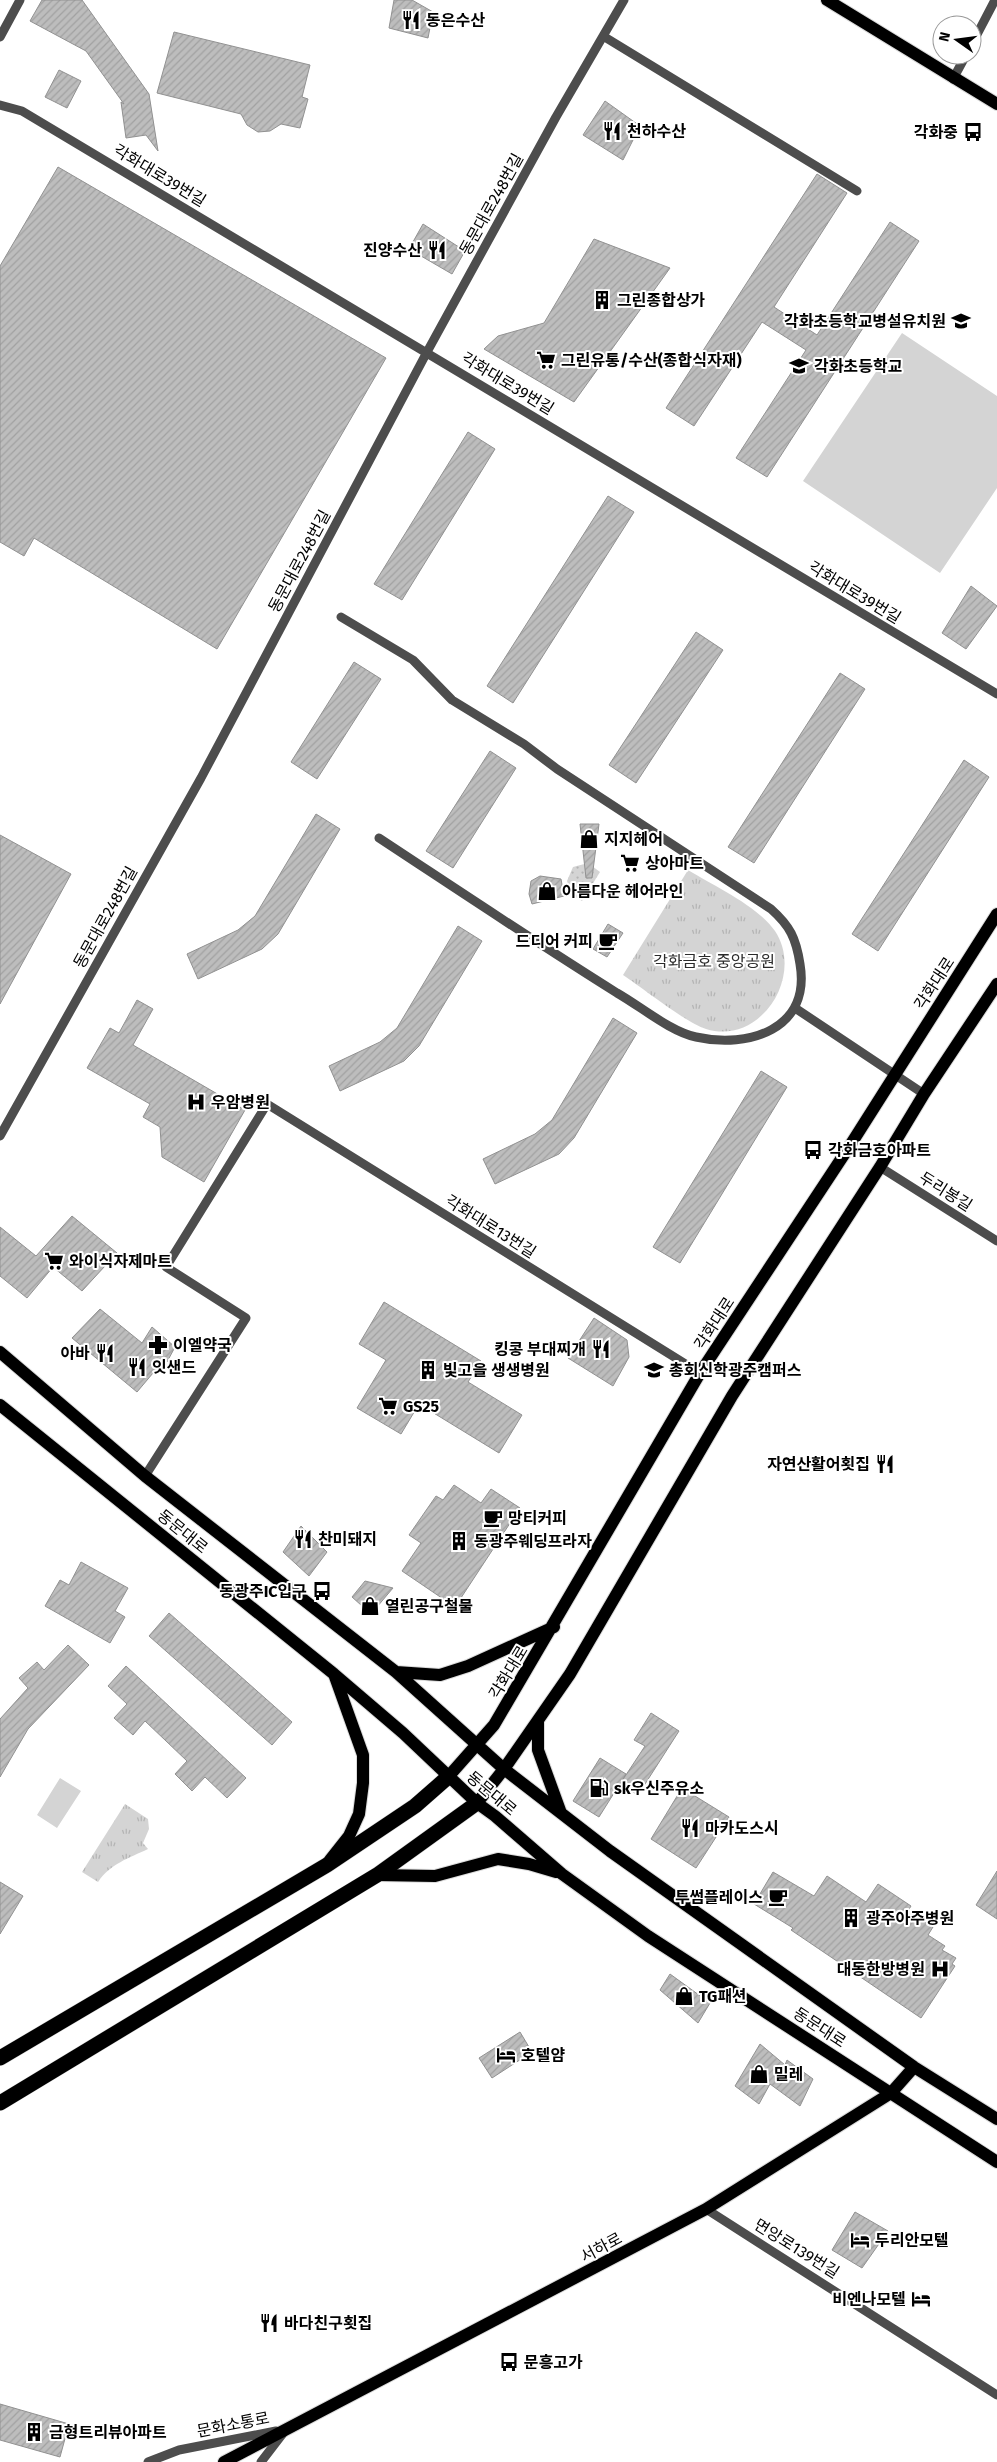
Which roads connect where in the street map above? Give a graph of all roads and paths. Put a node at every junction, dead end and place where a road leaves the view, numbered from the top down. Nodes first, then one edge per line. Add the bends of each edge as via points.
1 (20, 0) edge
2 (624, 0) edge
3 (827, 0) edge
4 (995, 0) edge
5 (982, 25) edge
6 (603, 36) junction
7 (0, 37) edge
8 (961, 65) edge
9 (954, 79) junction
10 (997, 104) edge
11 (0, 105) edge
12 (856, 191) dead end
13 (427, 352) junction
14 (341, 617) dead end
15 (997, 694) edge
16 (379, 838) dead end
17 (997, 914) edge
18 (997, 984) edge
19 (795, 1008) junction
20 (895, 1074) junction
21 (924, 1094) junction
22 (0, 1136) edge
23 (880, 1167) junction
24 (997, 1241) edge
25 (0, 1352) edge
26 (700, 1373) junction
27 (0, 1405) edge
28 (145, 1476) junction
29 (554, 1627) junction
30 (396, 1672) junction
31 (334, 1674) junction
32 (538, 1720) junction
33 (476, 1746) junction
34 (504, 1769) junction
35 (448, 1777) junction
36 (477, 1803) junction
37 (561, 1813) junction
38 (327, 1865) junction
39 (562, 1874) junction
40 (377, 1875) junction
41 (0, 2058) edge
42 (914, 2067) junction
43 (891, 2093) junction
44 (0, 2103) edge
45 (997, 2119) edge
46 (997, 2162) edge
47 (706, 2209) junction
48 (997, 2395) edge
49 (286, 2429) junction
50 (148, 2462) edge
51 (224, 2462) edge
52 (261, 2462) edge

1 - 7 street
2 - 6 street, 동문대로248번길
3 - 9 main road
4 - 5 street
6 - 12 street
6 - 13 street, 동문대로248번길
8 - 9 street
9 - 10 main road
11 - 13 street, 각화대로39번길 via 22,111
13 - 15 street, 각화대로39번길
13 - 22 street, 동문대로248번길 via 201,778
14 - 19 street via 412,660 452,700 524,744 771,909 789,927 798,954 802,988
16 - 19 street via 596,980 693,1037 718,1040 761,1034 776,1028
17 - 20 main road, 각화대로
18 - 21 main road
19 - 20 street
20 - 21 street
20 - 26 main road, 각화대로
21 - 23 main road
23 - 24 street, 두리봉길
23 - 32 main road via 732,1396 570,1674
25 - 28 main road, 동문대로
26 - 28 street, 각화대로13번길 via 267,1104 166,1267 246,1318
26 - 29 main road, 각화대로
27 - 31 main road, 동문대로
28 - 30 main road, 동문대로
29 - 30 main road via 468,1666 440,1675
29 - 33 main road, 각화대로 via 494,1725
30 - 33 main road, 동문대로
31 - 35 main road, 동문대로
31 - 38 main road via 363,1755 363,1782 359,1814 349,1836
32 - 34 main road
32 - 37 main road via 538,1750
33 - 34 main road, 동문대로
33 - 35 main road, 각화대로
34 - 36 main road
34 - 37 main road, 동문대로
35 - 36 main road, 동문대로
35 - 38 highway via 415,1806
36 - 39 main road, 동문대로
36 - 40 highway
37 - 42 main road, 동문대로
38 - 41 highway
39 - 40 main road via 498,1859 435,1876
39 - 43 main road, 동문대로 via 648,1936
40 - 44 highway
42 - 43 main road, 서하로
42 - 45 main road, 동문대로
43 - 46 main road, 동문대로
43 - 47 main road, 서하로
47 - 48 street, 면앙로139번길
47 - 49 main road, 서하로
49 - 50 street, 문화소통로 via 179,2450
49 - 51 main road, 서하로
49 - 52 street, 문화소통로

